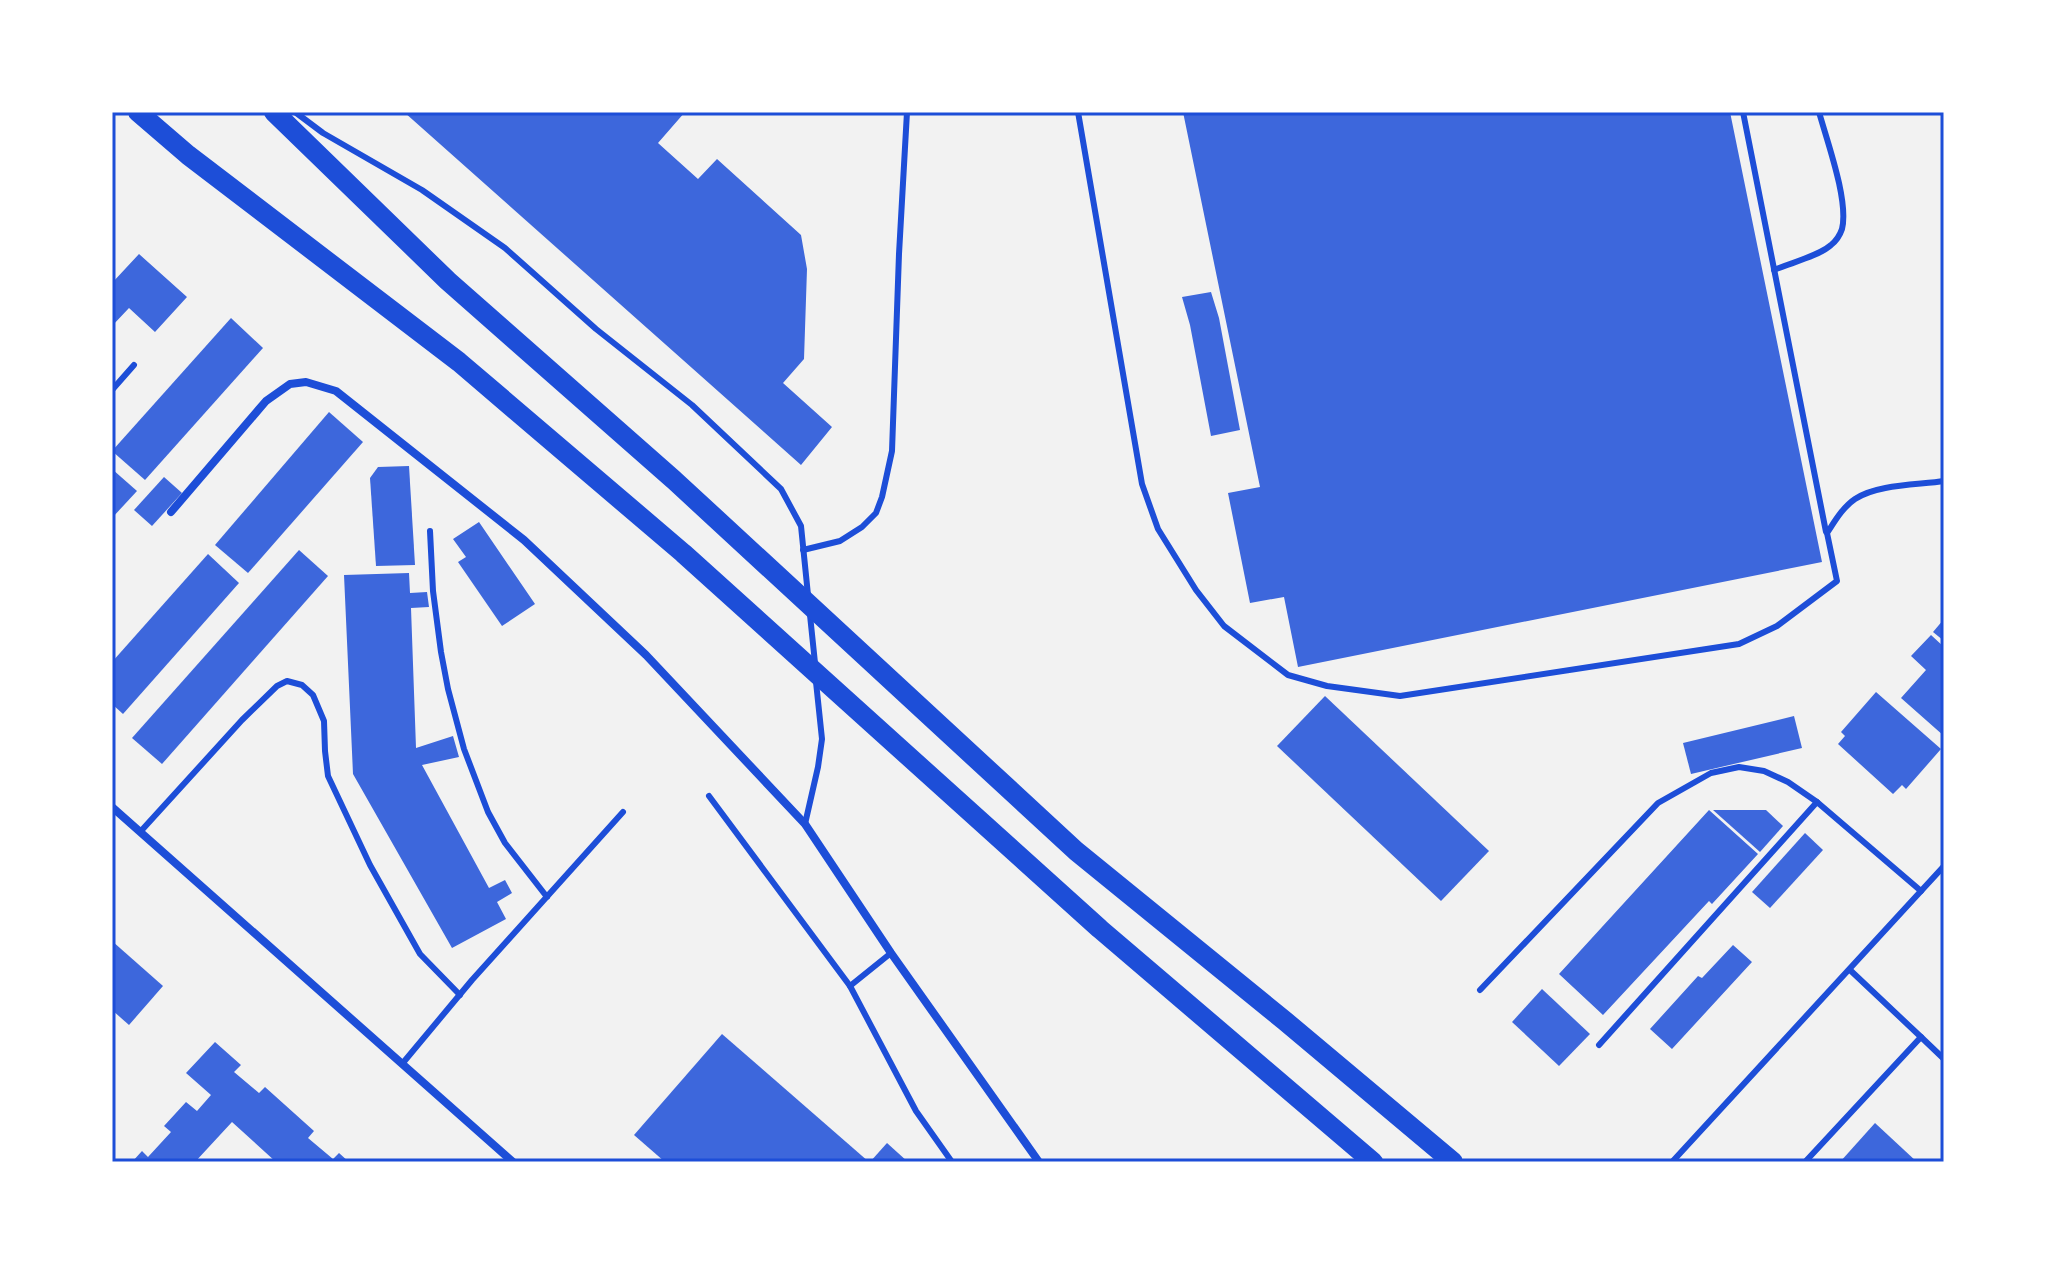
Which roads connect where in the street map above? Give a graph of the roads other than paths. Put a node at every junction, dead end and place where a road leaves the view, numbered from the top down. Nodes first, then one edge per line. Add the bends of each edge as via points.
1 (138, 112) edge
2 (274, 112) edge
3 (295, 112) edge
4 (907, 112) edge
5 (1078, 112) edge
6 (1743, 112) edge
7 (1819, 112) edge
8 (1774, 270) junction
9 (134, 365) dead end
10 (112, 390) edge
11 (1944, 481) edge
12 (171, 512) dead end
13 (430, 531) dead end
14 (1827, 533) junction
15 (803, 550) junction
16 (709, 796) dead end
17 (1817, 802) junction
18 (112, 807) edge
19 (623, 812) dead end
20 (805, 824) junction
21 (141, 831) junction
22 (1943, 869) edge
23 (1921, 891) junction
24 (547, 897) junction
25 (891, 953) junction
26 (1850, 970) junction
27 (850, 986) junction
28 (1480, 990) dead end
29 (460, 995) junction
30 (1921, 1037) junction
31 (1599, 1045) dead end
32 (1944, 1059) edge
33 (402, 1064) junction
34 (513, 1162) edge
35 (952, 1162) edge
36 (1039, 1162) edge
37 (1373, 1162) edge
38 (1453, 1162) edge
39 (1672, 1162) edge
40 (1805, 1162) edge

1 - 37 main road via 459,362 683,553 1100,929
2 - 38 main road via 448,281 674,480 1076,851
3 - 15 lane via 505,248 692,405 781,489 801,526
4 - 15 lane via 892,451 882,497 862,527 840,541
5 - 14 lane via 1142,484 1158,529 1224,626 1288,675 1400,696 1739,644 1777,626 1837,581
6 - 8 lane
7 - 8 lane via 1840,188 1842,230 1828,248
8 - 14 lane
9 - 10 lane
11 - 14 lane via 1857,497
12 - 20 street via 266,401 290,384 306,382 336,391 524,540 646,655
13 - 24 lane via 441,652 464,749 505,843
15 - 20 lane via 822,739
16 - 27 lane
17 - 23 lane
17 - 28 lane via 1764,771 1739,767 1711,773 1658,803
17 - 31 lane
18 - 21 street
19 - 24 lane
20 - 25 street
21 - 29 lane via 277,686 287,681 302,685 313,695 324,721 328,776 370,865 420,954
21 - 33 street
22 - 23 lane
23 - 26 lane
24 - 29 lane
25 - 27 lane
25 - 36 street
26 - 30 lane
26 - 39 lane
27 - 35 lane via 916,1111
29 - 33 lane
30 - 32 lane
30 - 40 lane
33 - 34 street

